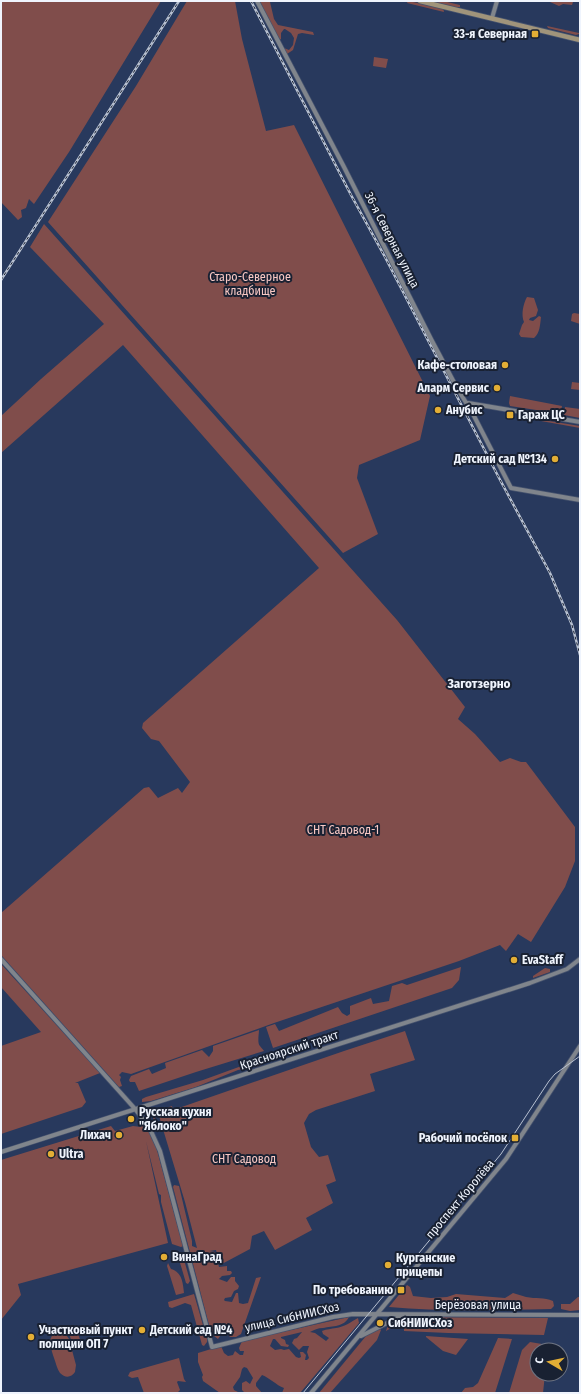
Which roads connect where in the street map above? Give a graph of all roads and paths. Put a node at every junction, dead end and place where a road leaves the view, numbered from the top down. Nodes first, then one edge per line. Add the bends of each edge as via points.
1 (257, 1) edge
2 (420, 1) edge
3 (497, 1) edge
4 (492, 18) junction
5 (580, 40) edge
6 (468, 403) junction
7 (580, 422) edge
8 (580, 500) edge
9 (1, 959) edge
10 (580, 959) edge
11 (580, 965) edge
12 (567, 969) junction
13 (580, 1046) edge
14 (136, 1110) junction
15 (1, 1152) edge
16 (377, 1314) junction
17 (405, 1315) junction
18 (580, 1315) edge
19 (357, 1338) junction
20 (311, 1393) edge

1 - 6 main road, 36-я Северная улица via 431,339
2 - 4 main road
3 - 4 main road
4 - 5 main road
6 - 7 main road
6 - 8 main road, 36-я Северная улица via 511,488
9 - 14 main road
10 - 12 main road, Красноярский тракт
11 - 12 main road
12 - 14 main road, Красноярский тракт via 513,989
13 - 16 main road, проспект Королёва via 506,1159
14 - 15 main road, Красноярский тракт
14 - 16 main road, улица СибНИИСХоз via 150,1129 160,1151 212,1347 333,1317
16 - 17 main road, Берёзовая улица
16 - 19 main road, проспект Королёва
17 - 18 main road, Берёзовая улица
17 - 19 main road
19 - 20 main road, проспект Королёва

